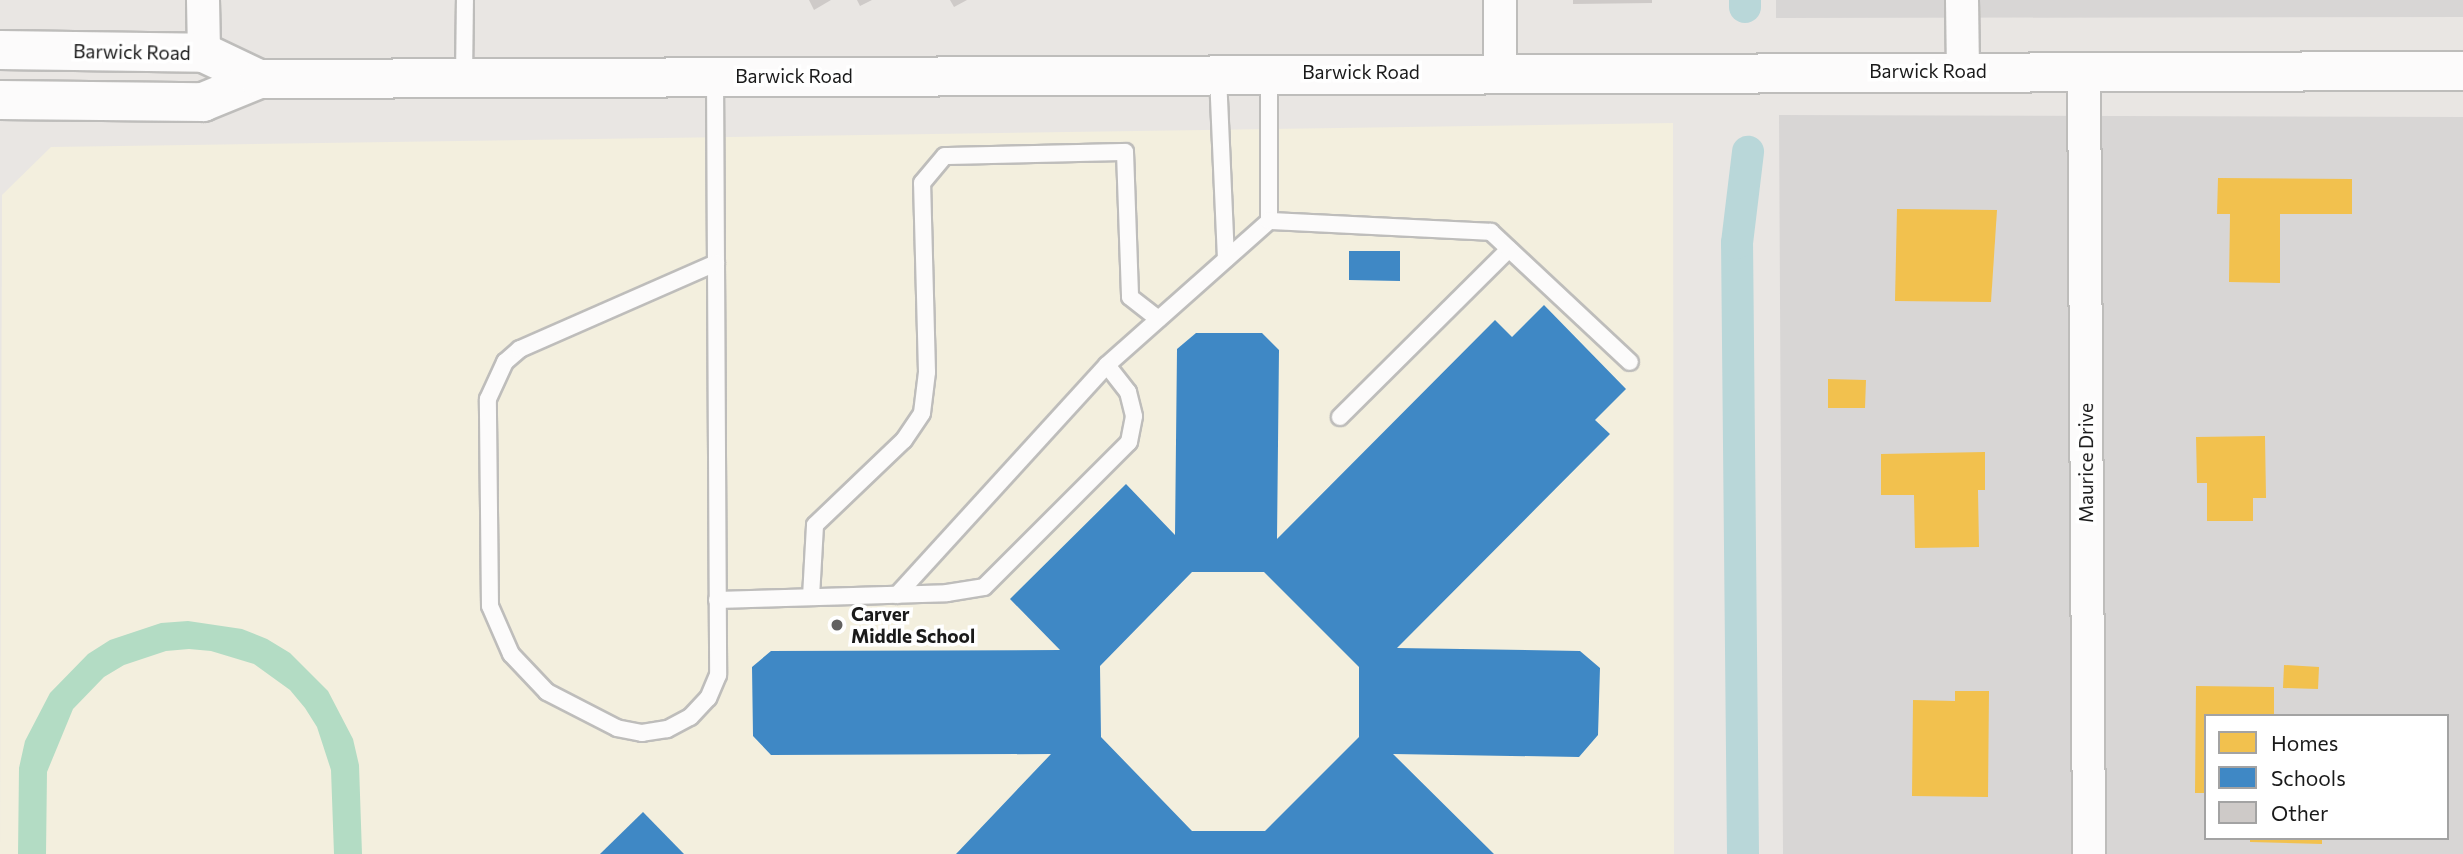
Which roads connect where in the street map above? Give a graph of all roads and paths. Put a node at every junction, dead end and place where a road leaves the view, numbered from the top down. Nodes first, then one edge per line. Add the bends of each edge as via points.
1 (203, 0) edge
2 (465, 0) edge
3 (1500, 0) edge
4 (1962, 0) edge
5 (0, 50) edge
6 (204, 53) junction
7 (1962, 71) junction
8 (2084, 71) junction
9 (2463, 71) edge
10 (1500, 72) junction
11 (1218, 73) junction
12 (1269, 73) junction
13 (715, 76) junction
14 (464, 78) junction
15 (259, 79) junction
16 (0, 100) edge
17 (1269, 220) junction
18 (1509, 249) junction
19 (1226, 258) junction
20 (716, 263) junction
21 (1158, 319) junction
22 (1630, 362) dead end
23 (1107, 365) junction
24 (1340, 417) dead end
25 (897, 594) junction
26 (811, 597) junction
27 (718, 600) junction
28 (2089, 854) edge

1 - 6 street
2 - 14 lane
3 - 10 street
4 - 7 street
5 - 6 street, Barwick Road
6 - 15 street, Barwick Road
7 - 8 street, Barwick Road
7 - 10 street, Barwick Road
8 - 9 street, Barwick Road
8 - 28 street, Maurice Drive
10 - 12 street, Barwick Road
11 - 12 street, Barwick Road
11 - 13 street, Barwick Road
11 - 19 lane
12 - 17 lane
13 - 14 street, Barwick Road
13 - 20 lane
14 - 15 street, Barwick Road
15 - 16 street, Barwick Road via 203,102
17 - 18 lane via 1490,232
17 - 19 lane
18 - 22 lane
18 - 24 lane
19 - 21 lane
20 - 27 lane
20 - 27 lane via 530,345 505,362 488,399 486,553 490,606 511,654 547,692 617,729 642,733 667,729 690,717 708,698 718,675
21 - 23 lane
21 - 26 lane via 1129,297 1125,152 945,156 922,183 927,372 922,413 904,440 815,525
23 - 25 lane
23 - 25 lane via 1128,393 1134,416 1129,442 984,587
25 - 26 lane
26 - 27 lane

